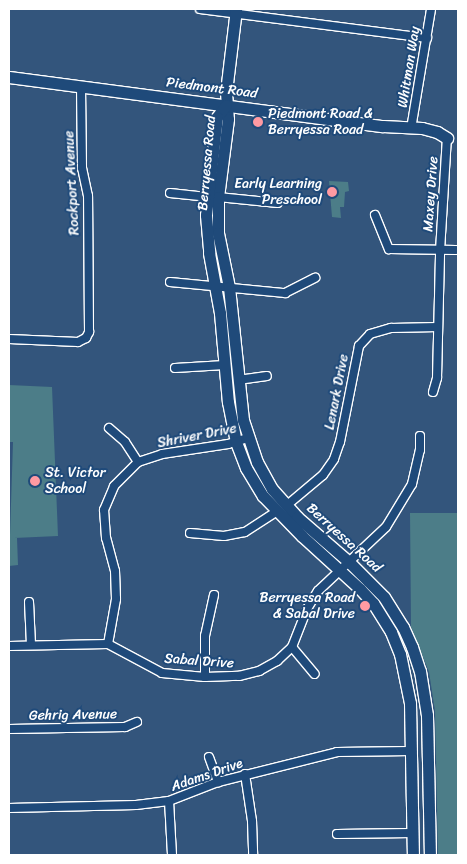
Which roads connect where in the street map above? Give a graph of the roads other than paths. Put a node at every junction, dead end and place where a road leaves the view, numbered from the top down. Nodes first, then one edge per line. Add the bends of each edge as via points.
1 (200, 9) edge
2 (431, 9) edge
3 (236, 11) edge
4 (427, 38) junction
5 (9, 77) edge
6 (81, 87) junction
7 (226, 105) junction
8 (411, 129) junction
9 (453, 139) edge
10 (170, 193) dead end
11 (213, 197) junction
12 (278, 203) dead end
13 (375, 215) dead end
14 (456, 250) dead end
15 (440, 251) junction
16 (315, 278) dead end
17 (170, 282) dead end
18 (216, 286) junction
19 (229, 287) junction
20 (438, 327) junction
21 (9, 339) edge
22 (225, 365) junction
23 (175, 368) dead end
24 (267, 376) dead end
25 (238, 380) junction
26 (433, 392) dead end
27 (108, 428) dead end
28 (420, 436) dead end
29 (248, 438) junction
30 (236, 442) junction
31 (138, 462) junction
32 (286, 506) junction
33 (276, 512) junction
34 (190, 533) dead end
35 (349, 562) junction
36 (340, 570) junction
37 (214, 595) dead end
38 (29, 602) dead end
39 (108, 644) junction
40 (30, 645) junction
41 (9, 646) edge
42 (292, 647) junction
43 (315, 674) dead end
44 (205, 677) junction
45 (411, 714) junction
46 (136, 722) dead end
47 (9, 729) edge
48 (428, 749) junction
49 (411, 751) junction
50 (209, 757) dead end
51 (245, 774) junction
52 (218, 782) junction
53 (169, 801) junction
54 (9, 808) edge
55 (429, 820) junction
56 (412, 833) junction
57 (337, 834) dead end
58 (172, 855) edge
59 (253, 855) edge
60 (413, 855) edge
61 (430, 855) edge

1 - 3 street
2 - 4 street, Whitman Way
3 - 4 street
3 - 7 main road, Berryessa Road
4 - 8 street, Whitman Way
5 - 6 main road, Piedmont Road
6 - 7 main road, Piedmont Road
6 - 21 street, Rockport Avenue via 82,168 88,196 89,332 78,342
7 - 8 main road, Piedmont Road
7 - 11 main road, Berryessa Road via 228,119
8 - 9 main road, Piedmont Road via 422,136
9 - 15 street, Maxey Drive
10 - 11 street
11 - 12 street
11 - 18 main road, Berryessa Road via 207,234
11 - 19 main road, Berryessa Road
13 - 15 street via 389,249
14 - 15 street, Maxey Drive
15 - 20 street, Maxey Drive
16 - 19 street via 285,293
17 - 18 street
18 - 19 street
18 - 22 main road, Berryessa Road
19 - 25 main road, Berryessa Road
20 - 26 street, Maxey Drive via 437,378
20 - 32 street, Lenark Drive via 391,328 370,334 359,346 334,459 324,475
22 - 23 street
22 - 30 main road, Berryessa Road
24 - 25 street
25 - 29 main road, Berryessa Road
27 - 31 street via 125,442
28 - 35 street, Sabal Drive via 412,484 386,527
29 - 30 street, Shriver Drive
29 - 32 main road, Berryessa Road via 264,476
30 - 31 street, Shriver Drive via 162,454
30 - 33 main road, Berryessa Road via 246,468
31 - 39 street, Shriver Drive via 114,486 104,510 106,538 115,571 116,599
32 - 35 main road, Berryessa Road
33 - 34 street via 245,532 224,536
33 - 36 main road, Berryessa Road
35 - 36 street, Sabal Drive
35 - 48 main road, Berryessa Road via 384,597 412,647 424,693
36 - 42 street, Sabal Drive via 318,591
36 - 45 main road, Berryessa Road via 373,603 391,632 406,675
37 - 44 street via 206,636
38 - 40 street
39 - 40 street, Sabal Drive
39 - 44 street, Sabal Drive via 162,673
40 - 41 street, Sabal Drive
42 - 43 street
42 - 44 street, Sabal Drive via 277,662 260,671 239,676
45 - 48 main road via 419,741
45 - 49 main road, Berryessa Road
46 - 47 street, Gehrig Avenue via 125,727
48 - 55 main road, Berryessa Road
49 - 51 street, Adams Drive via 336,752
49 - 55 main road via 422,767 422,798
49 - 56 main road, Berryessa Road
50 - 52 street
51 - 52 street, Adams Drive
51 - 59 street
52 - 53 street, Adams Drive
53 - 54 street, Adams Drive via 136,805
53 - 58 street
55 - 61 main road, Berryessa Road
56 - 57 street
56 - 60 main road, Berryessa Road

